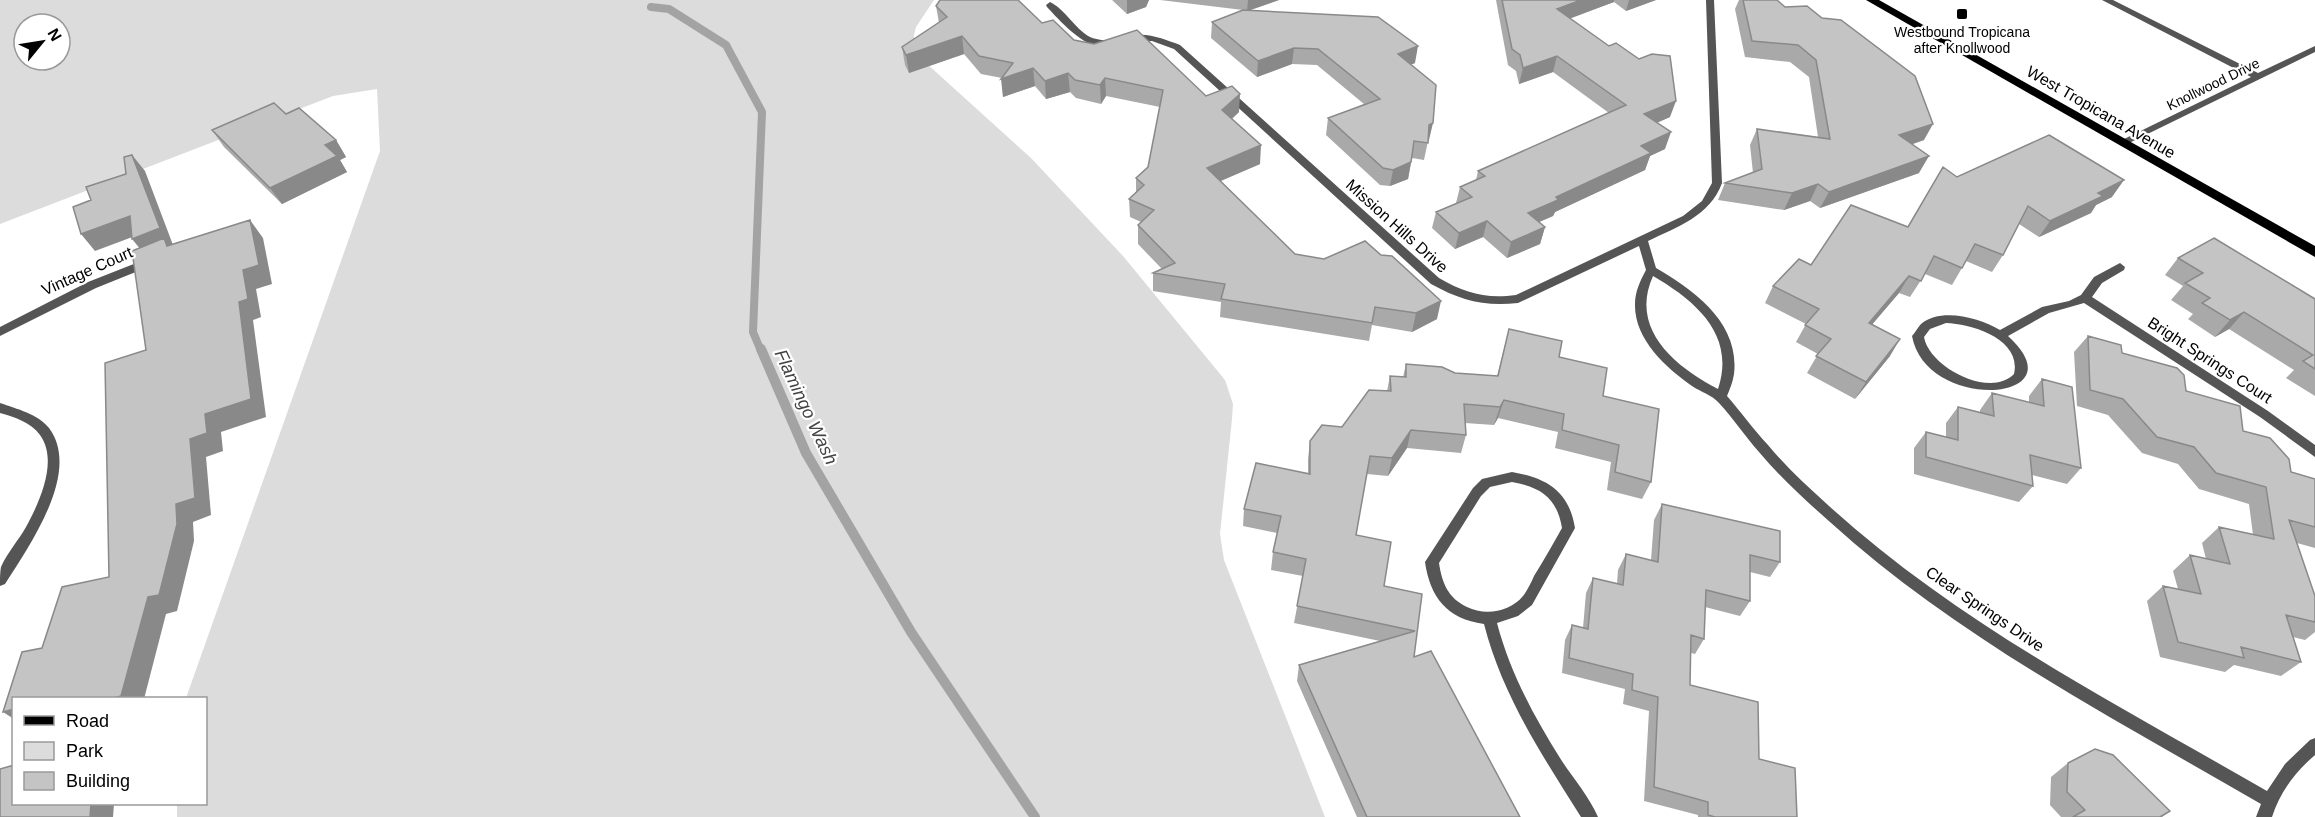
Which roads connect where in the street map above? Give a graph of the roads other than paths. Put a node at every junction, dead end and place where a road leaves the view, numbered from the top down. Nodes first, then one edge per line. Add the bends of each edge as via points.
1 (1710, 0) edge
2 (1871, 0) edge
3 (2106, 0) edge
4 (1050, 5) dead end
5 (2315, 49) edge
6 (2258, 77) junction
7 (2122, 143) junction
8 (1642, 239) junction
9 (2315, 252) edge
10 (157, 259) edge
11 (2120, 267) dead end
12 (1651, 270) junction
13 (2085, 298) junction
14 (0, 332) edge
15 (2000, 335) junction
16 (1721, 397) junction
17 (0, 408) edge
18 (2315, 452) edge
19 (0, 580) edge
20 (1489, 618) junction
21 (2315, 745) edge
22 (2269, 800) junction
23 (1590, 817) edge
24 (2264, 817) edge

1 - 8 street, Mission Hills Drive via 1717,183 1714,194 1697,212
2 - 7 main road, West Tropicana Avenue
3 - 6 street
4 - 8 street, Mission Hills Drive via 1091,42 1109,44 1154,38 1177,47 1435,281 1458,294 1486,301 1518,299
5 - 6 street, Knollwood Drive
6 - 7 street, Knollwood Drive
7 - 9 main road, West Tropicana Avenue
8 - 12 street
10 - 14 street, Vintage Court via 92,285
11 - 13 street via 2098,280
12 - 16 street via 1694,298 1722,334 1730,366
12 - 16 street, Clear Springs Drive via 1639,297 1645,330 1666,359
13 - 15 street via 2046,310
13 - 18 street, Bright Springs Court via 2264,414
15 - 15 street via 1973,322 1945,319 1925,326 1918,342 1928,361 1952,378 1995,388 2016,380 2022,364
16 - 22 street, Clear Springs Drive via 1803,490 1854,536 1939,602 2016,653
17 - 19 street via 34,422 46,433 55,462 45,498
20 - 20 street via 1505,617 1527,601 1569,528 1563,504 1554,493 1527,479 1512,477 1486,483 1432,562 1436,588 1445,600 1458,610
20 - 23 street via 1501,665 1513,692
21 - 22 street via 2283,776
22 - 24 street

